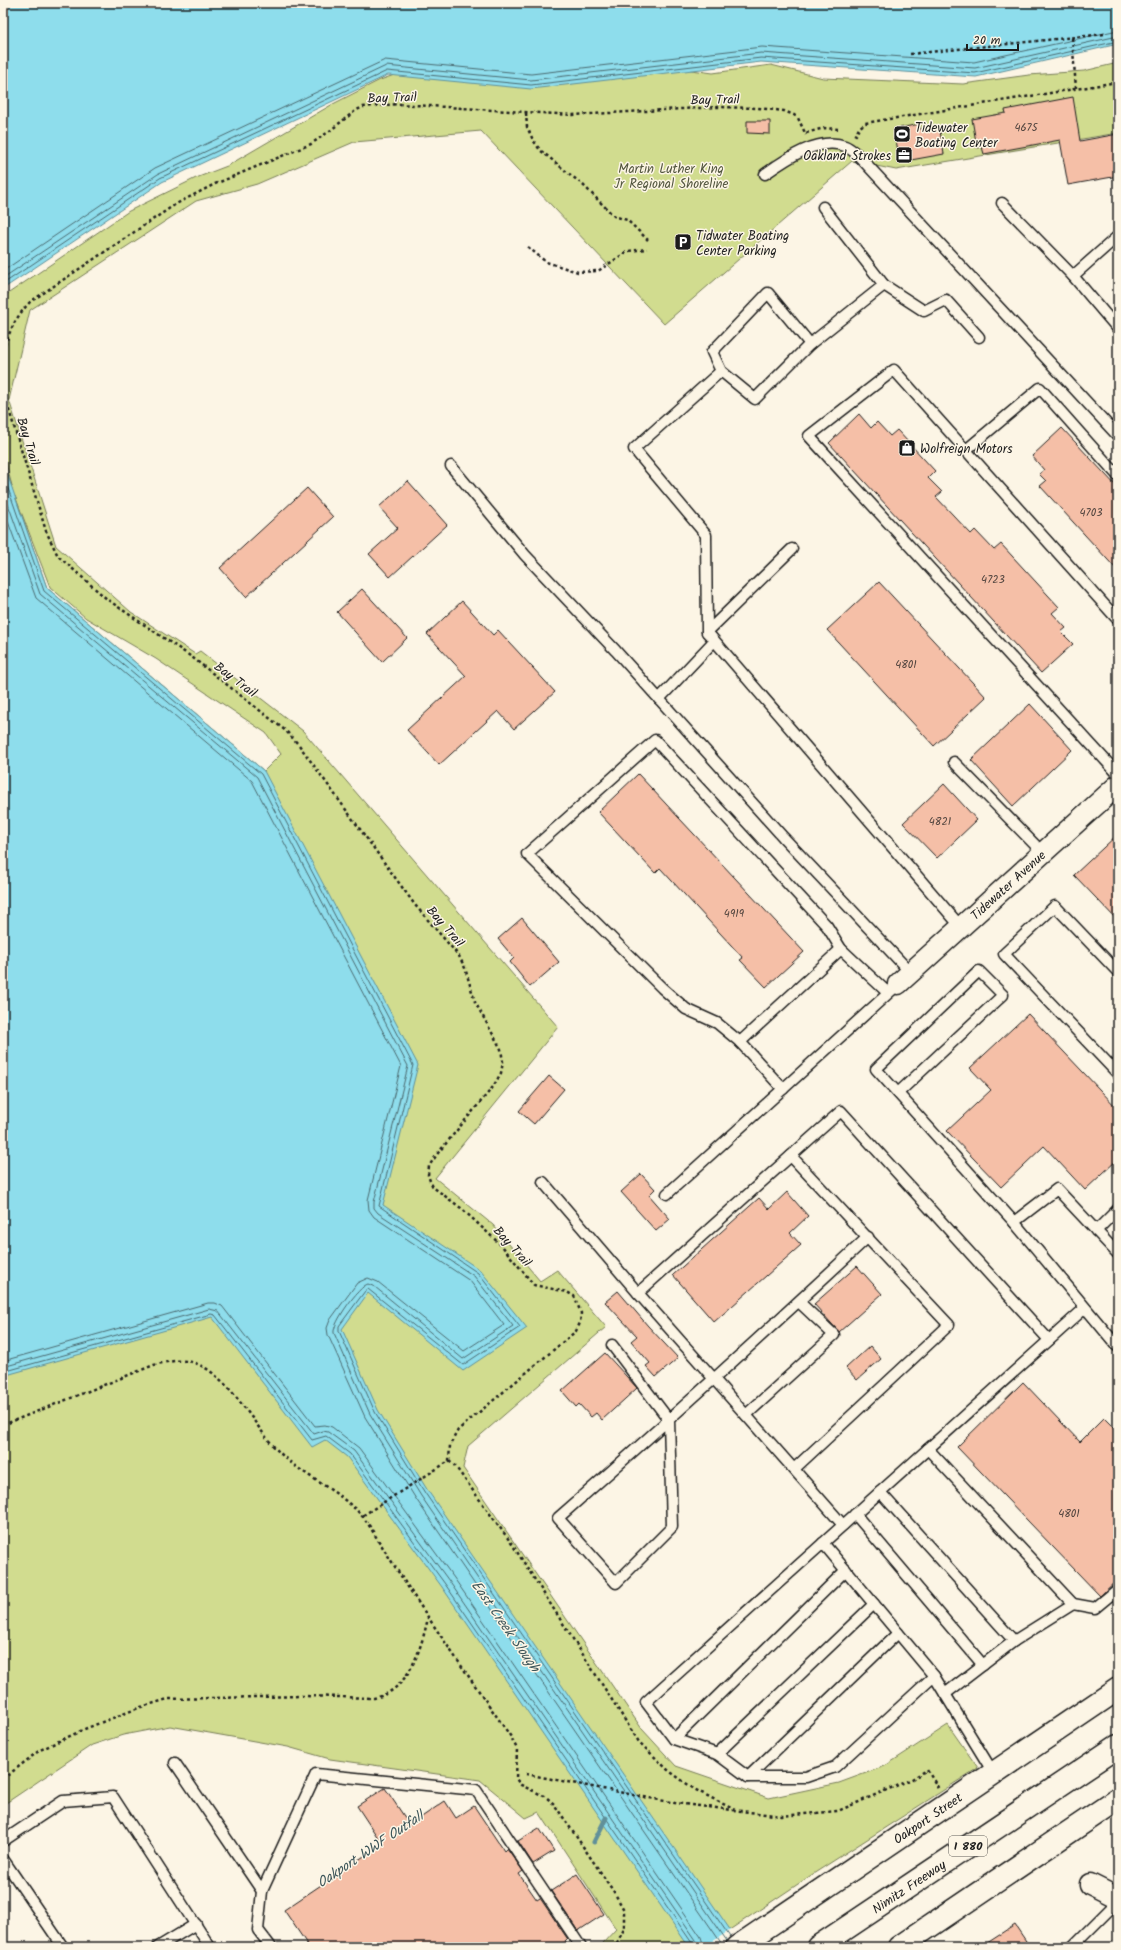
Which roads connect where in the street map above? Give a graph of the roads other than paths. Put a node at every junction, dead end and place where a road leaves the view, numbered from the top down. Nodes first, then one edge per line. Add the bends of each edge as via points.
1 (766, 174) dead end
2 (1002, 203) dead end
3 (823, 208) dead end
4 (1118, 236) edge
5 (1073, 276) junction
6 (884, 285) junction
7 (1118, 329) edge
8 (979, 337) dead end
9 (810, 344) junction
10 (722, 371) junction
11 (1118, 436) edge
12 (966, 450) junction
13 (451, 466) dead end
14 (1118, 476) edge
15 (792, 549) dead end
16 (1118, 620) edge
17 (707, 632) junction
18 (714, 641) junction
19 (659, 699) junction
20 (954, 762) dead end
21 (1118, 774) edge
22 (1118, 784) edge
23 (1043, 853) junction
24 (961, 927) junction
25 (841, 949) junction
26 (1118, 972) edge
27 (899, 983) junction
28 (740, 1042) junction
29 (1118, 1074) edge
30 (783, 1089) junction
31 (898, 1094) junction
32 (792, 1156) junction
33 (543, 1182) dead end
34 (667, 1194) dead end
35 (1118, 1209) edge
36 (1014, 1222) junction
37 (1096, 1231) junction
38 (868, 1237) junction
39 (1118, 1254) edge
40 (638, 1293) junction
41 (799, 1302) junction
42 (1085, 1308) junction
43 (1049, 1340) junction
44 (612, 1345) dead end
45 (1118, 1347) edge
46 (715, 1380) junction
47 (746, 1415) junction
48 (668, 1420) junction
49 (928, 1449) junction
50 (794, 1469) junction
51 (880, 1492) junction
52 (855, 1514) junction
53 (843, 1525) junction
54 (823, 1543) junction
55 (846, 1570) junction
56 (1118, 1589) edge
57 (874, 1604) junction
58 (1073, 1604) junction
59 (898, 1634) junction
60 (1014, 1641) junction
61 (983, 1665) junction
62 (934, 1676) junction
63 (1118, 1689) edge
64 (945, 1694) junction
65 (674, 1739) junction
66 (1118, 1746) edge
67 (717, 1754) junction
68 (175, 1762) dead end
69 (994, 1774) junction
70 (748, 1777) junction
71 (1118, 1799) edge
72 (3, 1841) edge
73 (3, 1859) edge
74 (1090, 1884) dead end
75 (262, 1891) junction
76 (1118, 1899) edge
77 (196, 1924) junction
78 (743, 1943) edge
79 (63, 1947) edge
80 (158, 1947) edge
81 (210, 1947) edge
82 (271, 1947) edge
83 (581, 1947) edge
84 (818, 1947) edge
85 (899, 1947) edge
86 (1072, 1947) edge

1 - 11 lane via 780,163 819,145 846,146 858,155
2 - 5 lane
3 - 6 lane
4 - 5 lane
5 - 7 lane
6 - 8 lane via 924,311 946,300
6 - 9 lane
9 - 10 lane via 755,399
9 - 10 lane via 768,293 712,352
10 - 17 lane via 634,449 706,535
12 - 14 lane via 1040,388
12 - 16 lane
12 - 21 lane via 894,370 809,436
13 - 19 lane via 525,555
15 - 17 lane
17 - 18 lane
18 - 19 lane
18 - 24 lane
19 - 27 lane via 783,837
20 - 23 lane
22 - 23 street, Tidewater Avenue
23 - 24 street, Tidewater Avenue
24 - 27 street, Tidewater Avenue
25 - 27 lane
25 - 28 lane
25 - 28 lane via 827,926 655,740 527,854 662,988 686,1009 718,1023
26 - 29 lane via 1056,906 1004,954
27 - 30 lane
28 - 30 lane
30 - 34 lane
31 - 31 lane via 1003,996 979,971 876,1069
31 - 36 lane
32 - 38 lane
32 - 40 lane
32 - 43 lane via 841,1111
33 - 40 lane
35 - 37 lane
36 - 37 lane via 1057,1189
36 - 42 lane
37 - 39 lane
38 - 41 lane
38 - 50 lane via 949,1325
40 - 46 lane
41 - 46 lane
41 - 47 lane via 834,1335
42 - 43 lane
42 - 45 lane
43 - 49 lane
44 - 48 lane
46 - 47 lane
46 - 48 lane
47 - 50 lane
48 - 48 lane via 558,1518 616,1583 672,1527
49 - 51 lane
49 - 58 lane
50 - 53 lane
51 - 52 lane
51 - 60 lane
52 - 53 lane
52 - 61 lane
53 - 54 lane
54 - 55 lane
54 - 65 lane via 646,1702
55 - 57 lane
55 - 65 lane
56 - 58 lane via 1095,1608
57 - 59 lane
57 - 67 lane
58 - 60 lane
59 - 62 lane
59 - 70 lane
60 - 61 lane
61 - 64 lane
62 - 64 lane
62 - 70 lane via 835,1767 806,1777
63 - 69 main road, Oakport Street
64 - 69 lane
65 - 67 lane
66 - 84 main road, Nimitz Freeway / I 880
67 - 70 lane
68 - 75 lane
69 - 78 main road, Oakport Street
71 - 85 main road
72 - 77 lane via 63,1801 113,1797
73 - 79 lane
74 - 76 street
75 - 82 lane via 258,1930
75 - 83 lane via 316,1774 476,1790
76 - 86 lane
77 - 80 lane
77 - 81 lane

